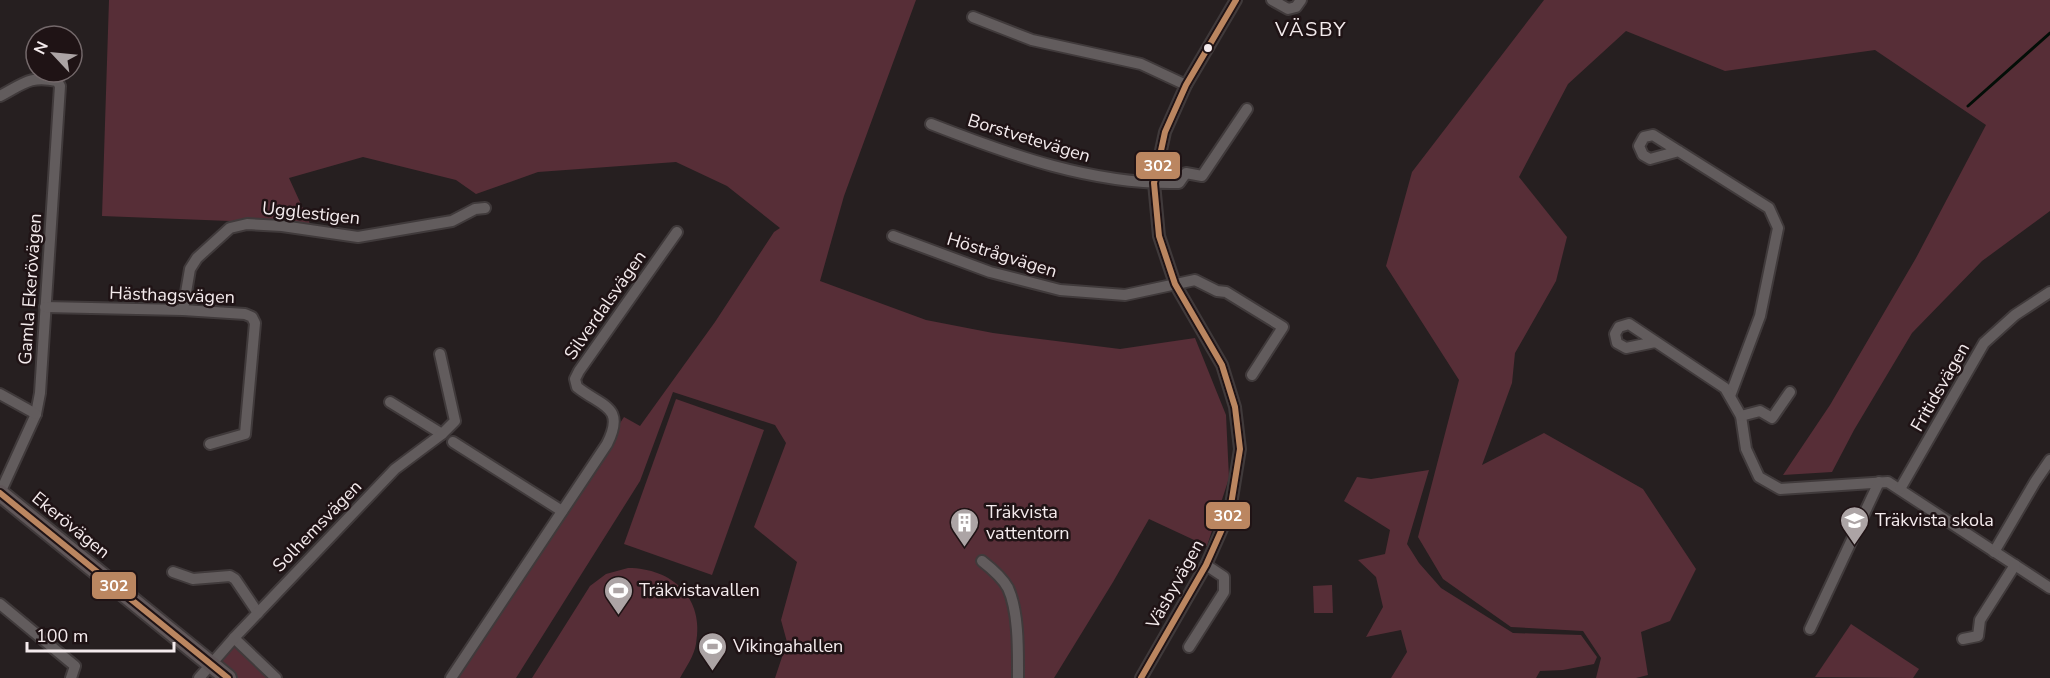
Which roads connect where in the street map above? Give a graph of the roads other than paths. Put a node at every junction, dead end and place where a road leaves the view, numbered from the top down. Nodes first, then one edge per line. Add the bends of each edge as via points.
1 (1236, 0) edge
2 (1272, 0) edge
3 (1301, 0) edge
4 (973, 18) dead end
5 (1186, 86) junction
6 (0, 96) edge
7 (1247, 109) dead end
8 (931, 124) dead end
9 (1679, 151) dead end
10 (1154, 183) junction
11 (485, 208) dead end
12 (677, 232) dead end
13 (892, 236) dead end
14 (1175, 284) junction
15 (2050, 292) edge
16 (45, 307) junction
17 (183, 310) junction
18 (1655, 342) dead end
19 (440, 354) dead end
20 (1252, 375) dead end
21 (1790, 392) dead end
22 (0, 394) edge
23 (1730, 396) junction
24 (390, 402) dead end
25 (36, 414) junction
26 (1741, 416) junction
27 (442, 434) junction
28 (453, 442) dead end
29 (210, 444) dead end
30 (2050, 460) edge
31 (1879, 482) junction
32 (1900, 489) junction
33 (0, 493) edge
34 (562, 511) junction
35 (1994, 552) junction
36 (982, 561) dead end
37 (1206, 565) junction
38 (2015, 565) junction
39 (173, 572) dead end
40 (2050, 588) edge
41 (0, 604) edge
42 (258, 613) junction
43 (1810, 629) dead end
44 (234, 638) junction
45 (1963, 639) dead end
46 (1189, 647) dead end
47 (211, 664) junction
48 (71, 678) edge
49 (199, 678) edge
50 (228, 678) edge
51 (276, 678) edge
52 (451, 678) edge
53 (1018, 678) edge
54 (1141, 678) edge

1 - 5 street, Väsbyvägen
2 - 3 street via 1288,9
4 - 5 street via 1032,40 1141,64
5 - 10 street, Väsbyvägen via 1165,132
6 - 16 street, Gamla Ekerövägen via 41,78 57,81 60,86
7 - 10 street, Borstvetevägen via 1202,176 1186,173 1179,183
8 - 10 street, Borstvetevägen via 1072,171
9 - 23 street via 1769,208 1778,228 1760,316
10 - 14 street, Väsbyvägen via 1159,236
11 - 17 street, Ugglestigen via 452,221 358,237 282,226 246,224 230,228 197,258 190,270
12 - 34 street, Silverdalsvägen via 575,379 577,387 609,408 614,429
13 - 14 street, Höstrågvägen via 990,272 1060,290 1125,295
14 - 20 street, Höstrågvägen via 1195,280 1226,292 1282,327
14 - 37 street, Väsbyvägen via 1222,366 1235,407 1240,449 1230,511
15 - 32 street, Fritidsvägen via 2015,315 1984,343
16 - 17 street, Hästhagsvägen
16 - 25 street, Gamla Ekerövägen
17 - 29 street, Hästhagsvägen via 245,314 255,323 244,434
18 - 23 street via 1725,388
19 - 27 street, Solhemsvägen via 455,421
21 - 26 street via 1772,418 1760,411
22 - 25 street
23 - 26 street
24 - 27 street
25 - 33 street, Gamla Ekerövägen
26 - 31 street via 1746,449 1759,477 1780,489
27 - 42 street, Solhemsvägen via 395,469
28 - 34 street
30 - 35 street
31 - 32 street
31 - 43 street
32 - 35 street
33 - 47 main road, Ekerövägen
34 - 52 street, Silverdalsvägen
35 - 38 street
36 - 53 street via 1008,588 1014,609
37 - 46 street via 1224,577 1224,592
37 - 54 street, Väsbyvägen
38 - 40 street
38 - 45 street via 1980,620 1978,636
39 - 42 street via 194,579 230,576
41 - 48 street via 75,666
42 - 44 street, Solhemsvägen
44 - 47 street, Solhemsvägen
44 - 51 street
47 - 49 street, Solhemsvägen
47 - 50 main road, Ekerövägen

